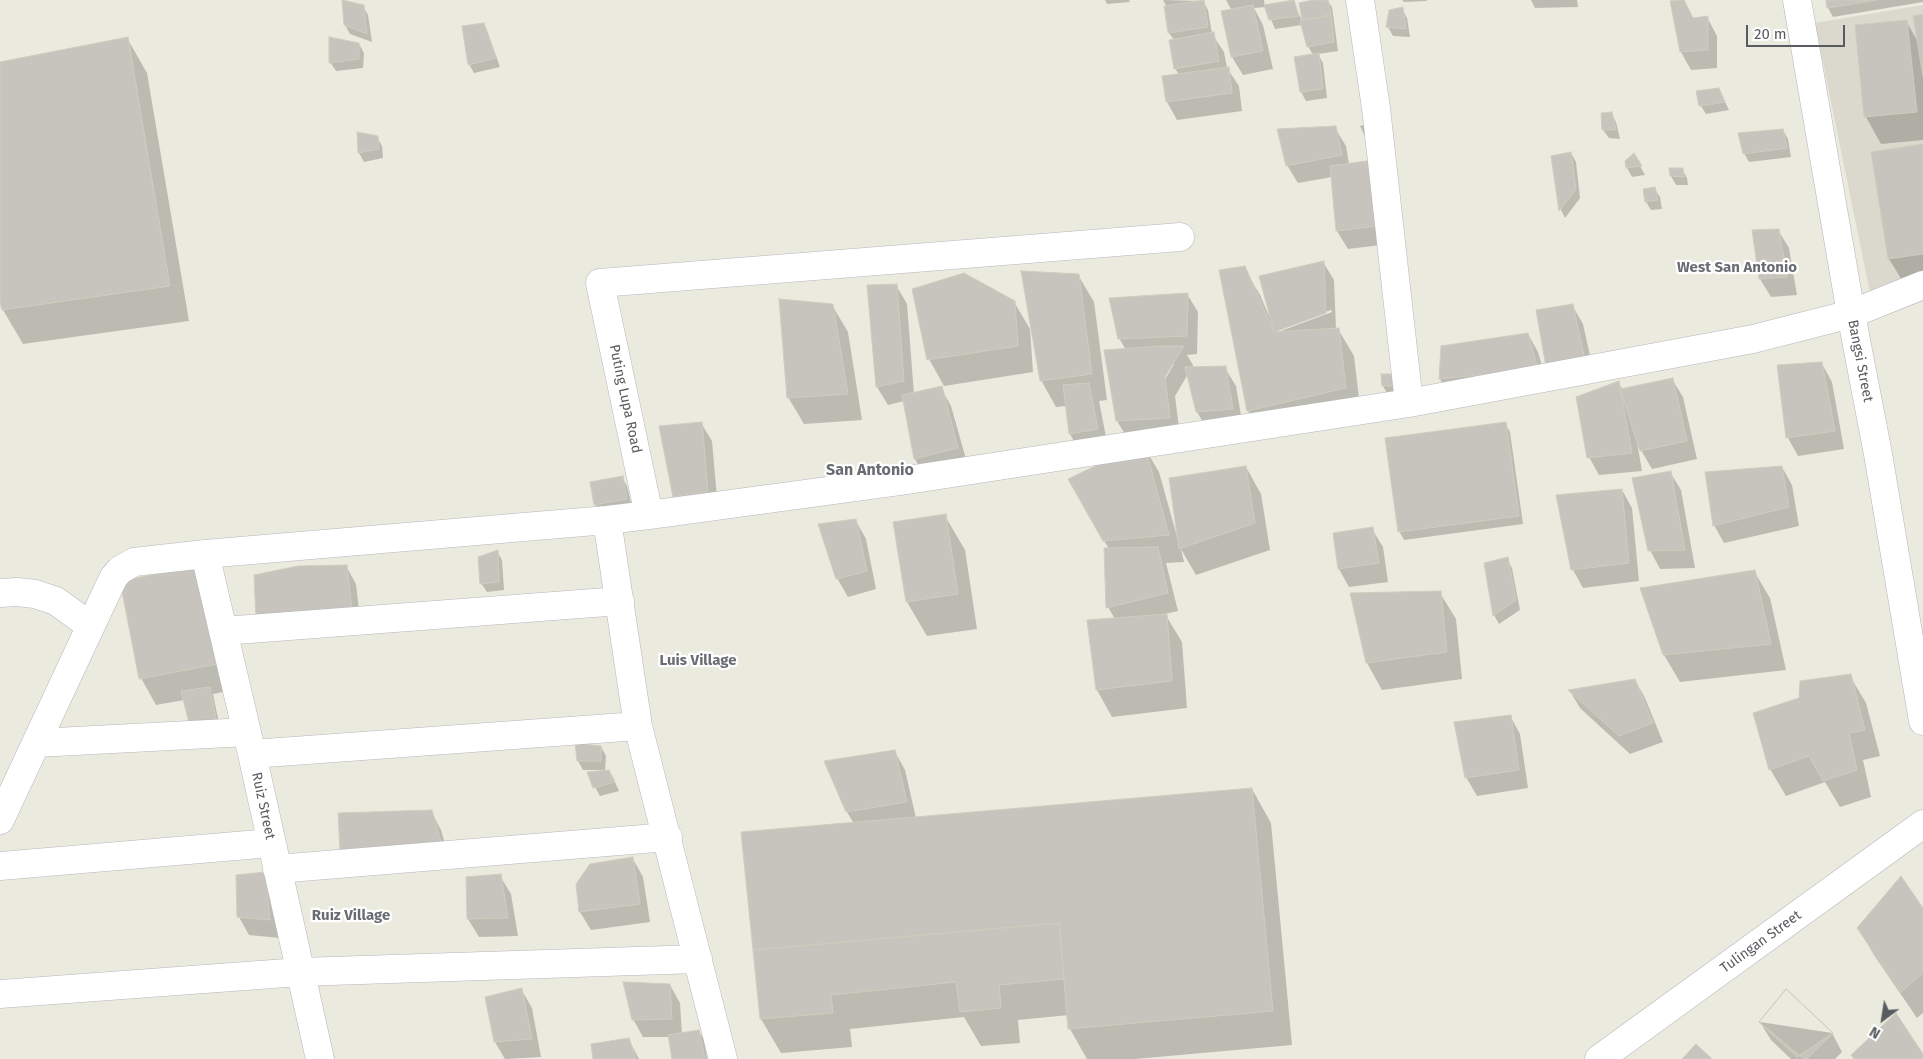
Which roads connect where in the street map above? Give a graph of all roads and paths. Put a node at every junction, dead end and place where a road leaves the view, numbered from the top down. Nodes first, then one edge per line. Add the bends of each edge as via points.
1 (1360, 0) edge
2 (1797, 0) edge
3 (1180, 238) dead end
4 (1923, 285) edge
5 (1851, 314) junction
6 (1409, 403) junction
7 (649, 515) junction
8 (607, 520) junction
9 (205, 554) junction
10 (0, 593) edge
11 (620, 601) junction
12 (89, 625) junction
13 (223, 631) junction
14 (1923, 721) edge
15 (638, 726) junction
16 (37, 743) junction
17 (249, 743) junction
18 (0, 820) edge
19 (1923, 824) edge
20 (668, 837) junction
21 (271, 843) junction
22 (0, 866) edge
23 (277, 869) junction
24 (698, 959) junction
25 (300, 972) junction
26 (0, 994) edge
27 (320, 1059) edge
28 (723, 1059) edge
29 (1599, 1059) edge

1 - 6 street via 1376,108
2 - 5 street, Bangsi Street
3 - 7 street, Puting Lupa Road via 600,283
4 - 5 street
5 - 6 street via 1753,340
5 - 14 street, Bangsi Street
6 - 7 street via 901,481
7 - 8 street
8 - 9 street
8 - 11 street
9 - 12 street via 134,562 114,577
9 - 13 street, Ruiz Street
10 - 12 street via 35,594 56,601
11 - 13 street
11 - 15 street
12 - 16 street
13 - 17 street, Ruiz Street
15 - 17 street
15 - 20 street
16 - 17 street
16 - 18 street
17 - 21 street, Ruiz Street
19 - 29 street, Tulingan Street
20 - 23 street
20 - 24 street
21 - 22 street
21 - 23 street, Ruiz Street
23 - 25 street, Ruiz Street
24 - 25 street
24 - 28 street
25 - 26 street
25 - 27 street, Ruiz Street

